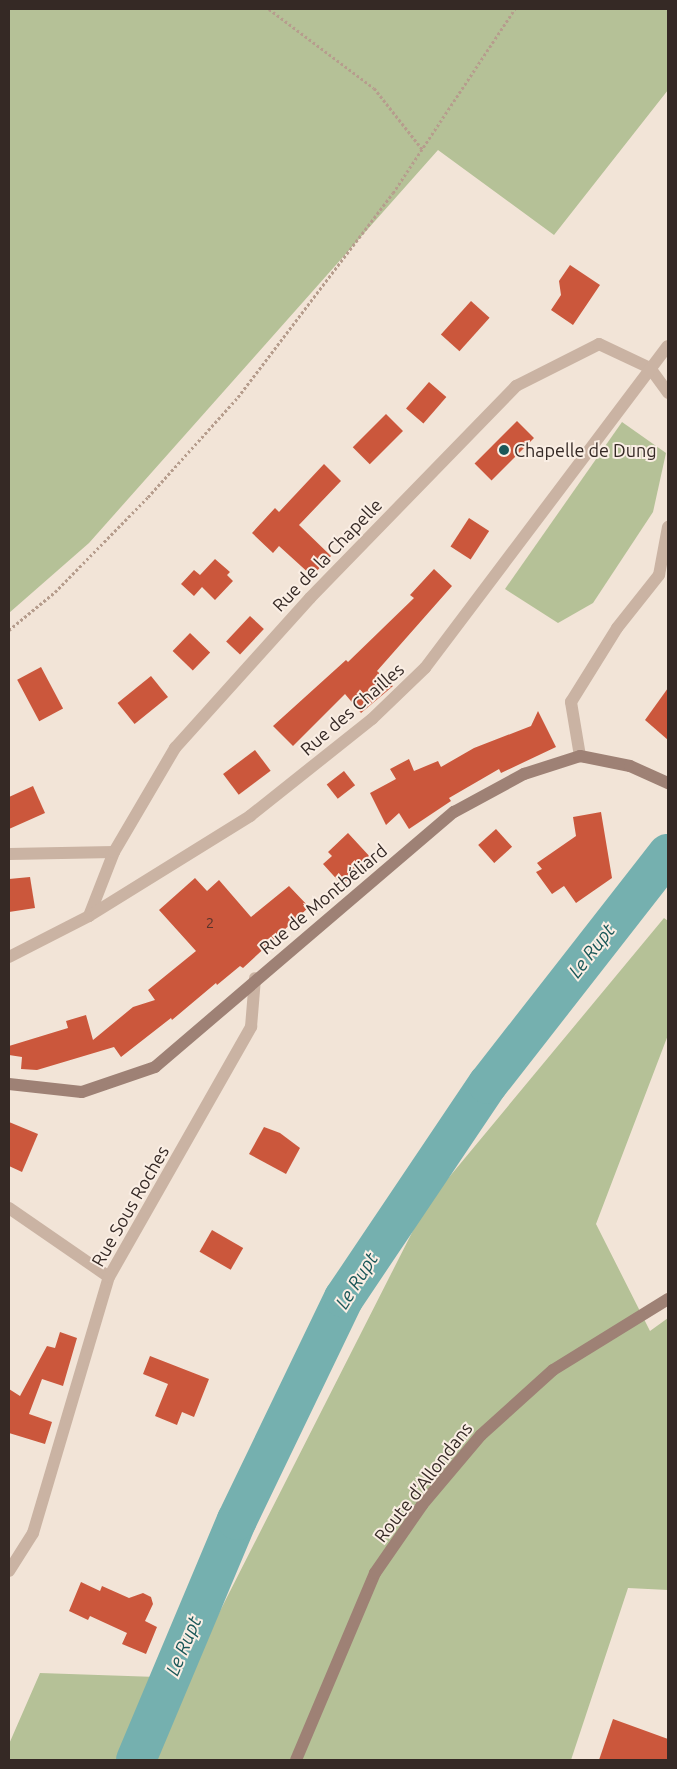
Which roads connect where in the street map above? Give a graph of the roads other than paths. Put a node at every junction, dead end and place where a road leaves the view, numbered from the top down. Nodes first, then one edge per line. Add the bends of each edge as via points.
1 (668, 346) edge
2 (650, 368) junction
3 (668, 393) edge
4 (668, 528) edge
5 (580, 756) junction
6 (668, 783) edge
7 (114, 852) junction
8 (9, 854) edge
9 (89, 916) junction
10 (9, 957) edge
11 (255, 978) junction
12 (9, 1084) edge
13 (9, 1208) edge
14 (109, 1277) junction
15 (668, 1299) edge
16 (9, 1571) edge
17 (296, 1760) edge

1 - 2 street, Rue des Chailles
2 - 3 street, Rue de la Chapelle
2 - 7 street, Rue de la Chapelle via 599,344 516,386 310,598 175,748
2 - 9 street, Rue des Chailles via 425,668 372,719 250,816
4 - 5 street via 659,575 617,628 571,702
5 - 6 street, Rue de Montbéliard via 630,766
5 - 11 street, Rue de Montbéliard via 524,774 454,812
7 - 8 street
7 - 9 street, Rue de la Chapelle
9 - 10 street, Rue des Chailles
11 - 12 street, Rue de Montbéliard via 155,1067 82,1092
11 - 14 street, Rue Sous Roches via 251,1028
13 - 14 street
14 - 16 street, Rue Sous Roches via 33,1533
15 - 17 street, Route d’Allondans via 553,1370 480,1435 422,1505 375,1572

